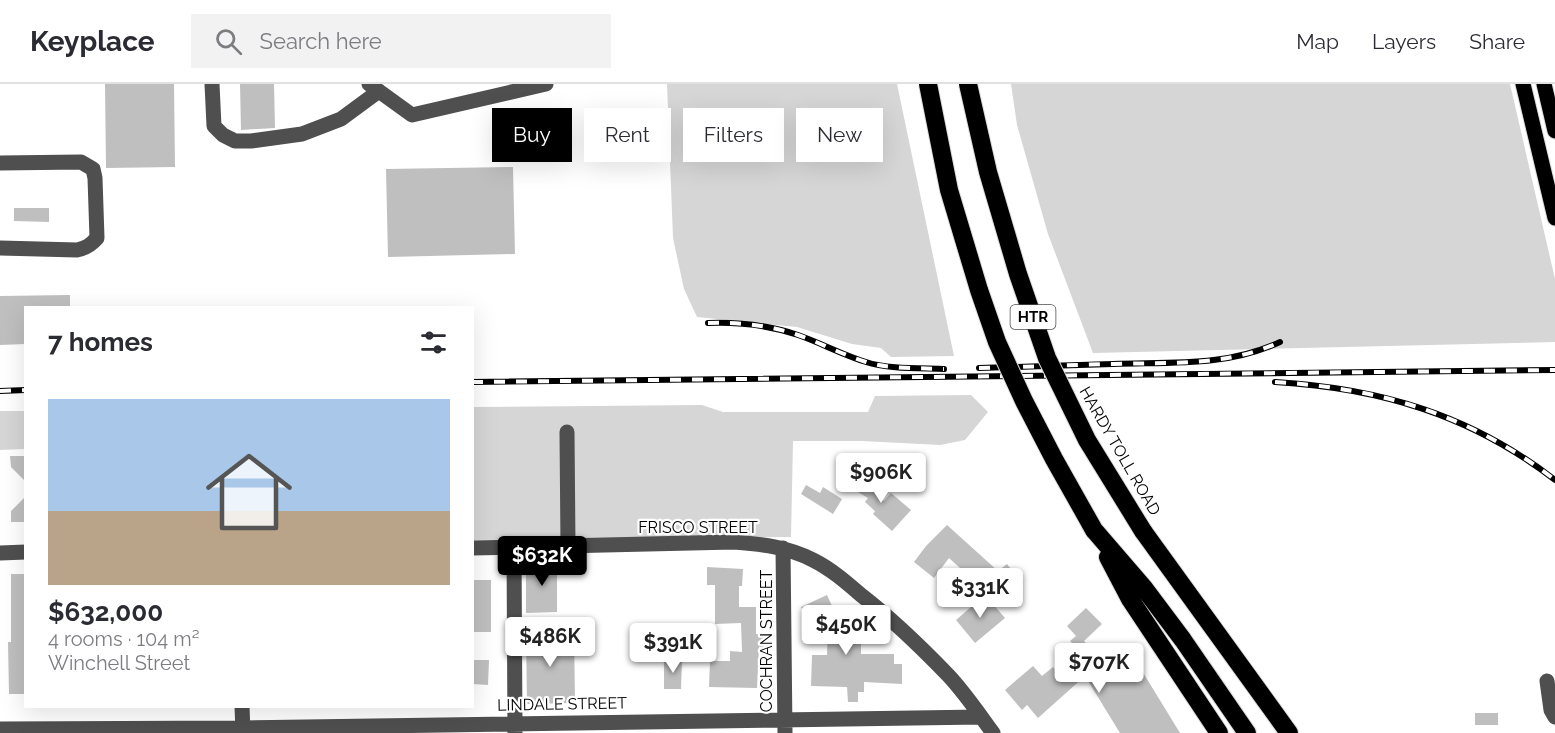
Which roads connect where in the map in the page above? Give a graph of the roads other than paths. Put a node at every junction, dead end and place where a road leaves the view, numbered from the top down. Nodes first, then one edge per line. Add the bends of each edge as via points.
1 (212, 84) edge
2 (546, 84) edge
3 (927, 84) edge
4 (969, 84) edge
5 (1523, 84) edge
6 (1544, 84) edge
7 (374, 87) edge
8 (1555, 131) edge
9 (0, 163) edge
10 (1555, 218) edge
11 (0, 248) edge
12 (567, 432) dead end
13 (1094, 530) junction
14 (568, 546) junction
15 (474, 548) edge
16 (514, 548) junction
17 (783, 548) junction
18 (24, 552) edge
19 (0, 553) edge
20 (1547, 681) dead end
21 (242, 708) edge
22 (981, 717) junction
23 (1555, 717) edge
24 (785, 726) edge
25 (515, 728) edge
26 (0, 729) edge
27 (243, 731) edge
28 (993, 733) edge
29 (1219, 733) edge
30 (1246, 733) edge
31 (1289, 733) edge

1 - 7 street via 214,126 236,141 302,134 341,119
2 - 7 street via 412,115
3 - 13 highway, HTR, bridge via 949,190 997,342 1024,401
4 - 31 highway, HARDY TOLL ROAD / HTR, bridge via 988,172 1018,274 1047,358 1087,440 1143,531
5 - 10 main road
6 - 8 main road
9 - 11 street via 81,162 93,169 97,238 77,250
12 - 14 street
13 - 29 highway via 1130,599
13 - 30 highway via 1183,640
14 - 16 street, FRISCO STREET
14 - 17 street, FRISCO STREET via 734,542
15 - 16 street, FRISCO STREET
16 - 25 street
17 - 22 street, FRISCO STREET via 834,573 876,606 950,677
17 - 24 street, COCHRAN STREET
18 - 19 street
20 - 23 street
21 - 27 street
22 - 24 street, LINDALE STREET
22 - 28 street, FRISCO STREET
24 - 25 street, LINDALE STREET
25 - 27 street, LINDALE STREET
26 - 27 street, LINDALE STREET

